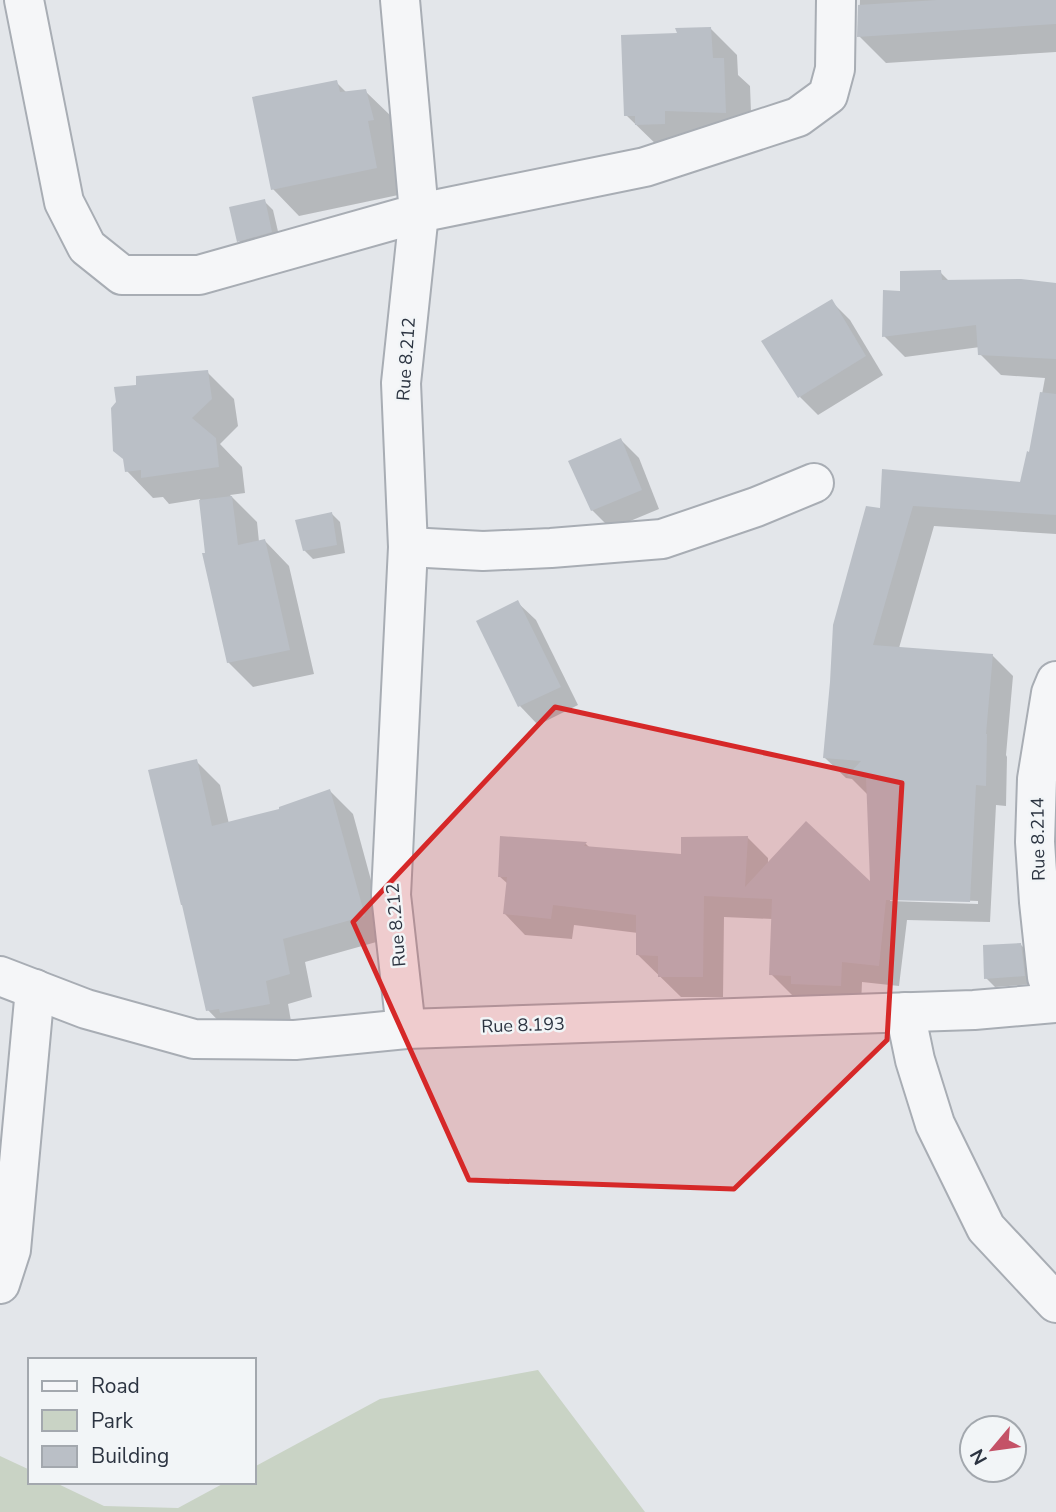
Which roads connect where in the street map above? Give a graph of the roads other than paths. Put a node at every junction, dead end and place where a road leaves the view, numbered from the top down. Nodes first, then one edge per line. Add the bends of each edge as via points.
1 (24, 0) edge
2 (400, 0) edge
3 (836, 0) edge
4 (419, 213) junction
5 (814, 483) dead end
6 (408, 547) junction
7 (1056, 681) edge
8 (17, 983) edge
9 (1056, 996) edge
10 (1056, 1003) edge
11 (905, 1012) junction
12 (406, 1029) junction
13 (0, 1284) edge
14 (1056, 1303) edge

1 - 4 street via 64,202 87,247 122,275 199,275
2 - 4 street, Rue 8.212
3 - 4 street via 835,69 828,95 798,117 645,167
4 - 6 street, Rue 8.212 via 401,383
5 - 6 street via 662,539 483,551
6 - 12 street, Rue 8.212 via 391,895
7 - 9 street, Rue 8.214 via 1037,779 1035,842 1047,977
8 - 12 street, Rue 8.193 via 86,1009 194,1038 295,1040
8 - 13 street via 11,1250
10 - 11 street, Rue 8.193
11 - 12 street, Rue 8.193
11 - 14 street via 935,1124 986,1228

